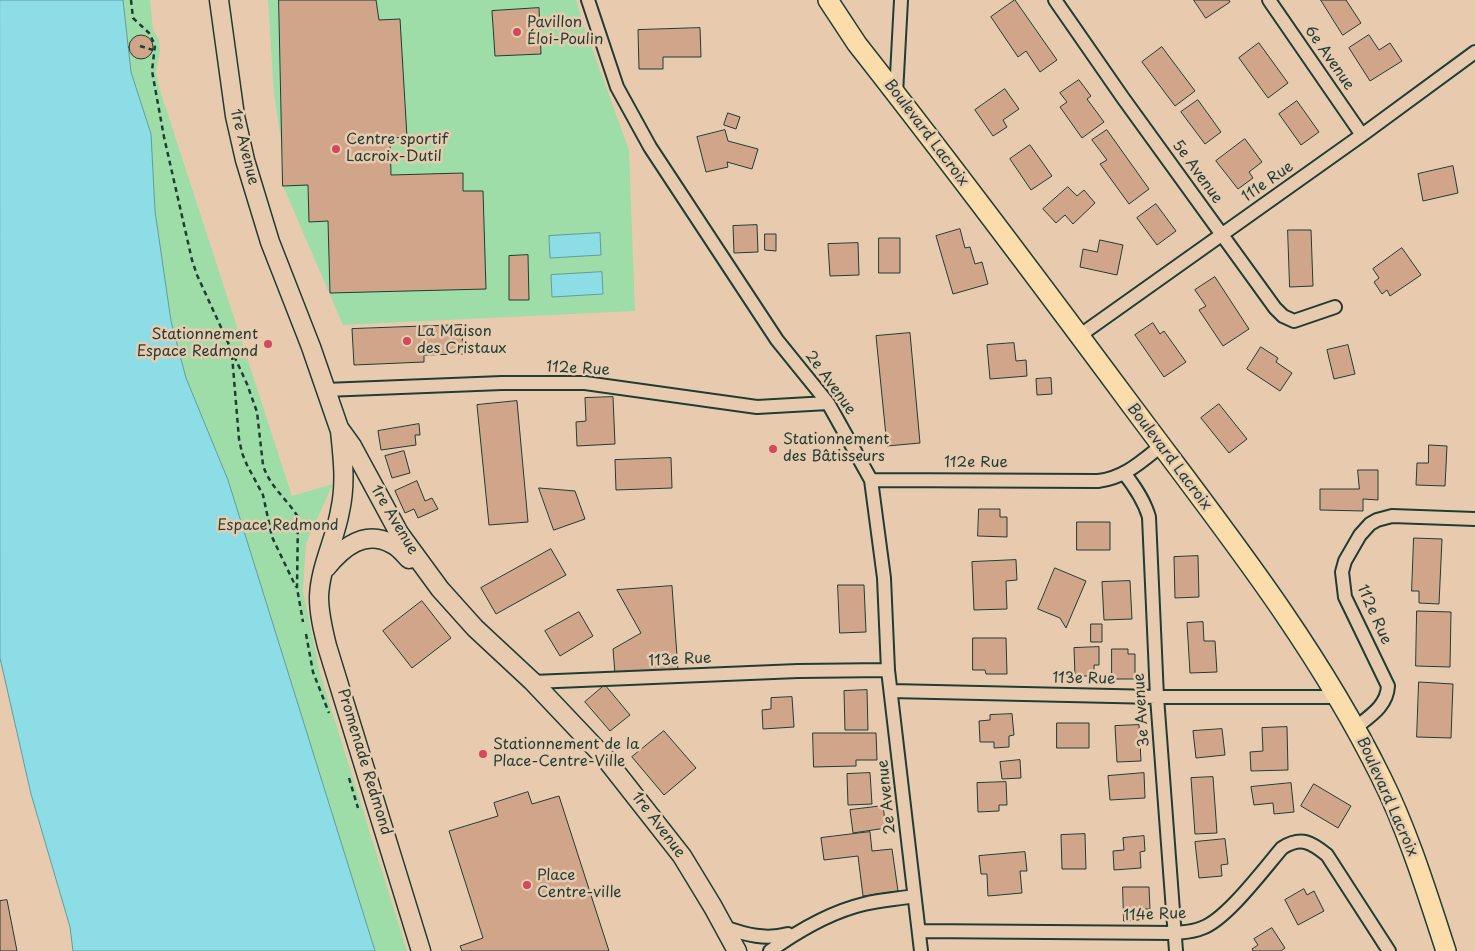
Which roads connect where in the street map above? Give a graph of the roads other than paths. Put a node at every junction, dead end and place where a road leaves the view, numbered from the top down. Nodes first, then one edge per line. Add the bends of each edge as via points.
1 (219, 0) edge
2 (588, 0) edge
3 (828, 0) edge
4 (900, 0) edge
5 (1055, 0) edge
6 (1269, 0) edge
7 (1475, 52) edge
8 (896, 94) junction
9 (1362, 135) junction
10 (1222, 235) junction
11 (1335, 307) dead end
12 (1080, 336) junction
13 (325, 390) junction
14 (828, 403) junction
15 (339, 428) junction
16 (1161, 446) junction
17 (1124, 473) junction
18 (871, 480) junction
19 (1475, 519) edge
20 (323, 571) junction
21 (440, 589) junction
22 (888, 670) junction
23 (533, 682) junction
24 (891, 691) junction
25 (1156, 697) junction
26 (1336, 697) junction
27 (1355, 728) junction
28 (914, 896) junction
29 (724, 927) junction
30 (800, 931) junction
31 (919, 931) junction
32 (1175, 933) junction
33 (421, 951) edge
34 (737, 951) edge
35 (770, 951) edge
36 (922, 951) edge
37 (1176, 951) edge
38 (1390, 951) edge
39 (1446, 951) edge

1 - 13 street, 1re Avenue via 235,116 245,160 270,242
2 - 14 street, 2e Avenue via 617,87 650,147 777,340
3 - 8 main road, Boulevard Lacroix
4 - 8 street
5 - 10 street, 5e Avenue
6 - 9 street, 6e Avenue
7 - 9 street, 111e Rue
8 - 12 main road, Boulevard Lacroix
9 - 10 street, 111e Rue
10 - 11 street, 5e Avenue via 1283,316 1294,321
10 - 12 street, 111e Rue
12 - 16 main road, Boulevard Lacroix
13 - 14 street, 112e Rue via 584,383 757,407
13 - 15 street, 1re Avenue
14 - 18 street, 2e Avenue
15 - 20 street, Promenade Redmond via 344,466 343,490
15 - 21 street, 1re Avenue via 399,533
16 - 17 street, 112e Rue
16 - 26 main road, Boulevard Lacroix via 1294,628
17 - 18 street, 112e Rue via 1098,481
17 - 25 street, 3e Avenue via 1140,495 1149,517
18 - 22 street, 2e Avenue via 884,578
19 - 27 street, 112e Rue via 1392,516 1370,524 1350,552 1342,572 1345,597 1388,686 1384,702
20 - 21 street via 350,545 367,537 380,538 394,544
20 - 33 street, Promenade Redmond via 320,604 327,646
21 - 23 street, 1re Avenue via 475,628
22 - 23 street, 113e Rue
22 - 24 street, 2e Avenue
23 - 29 street, 1re Avenue via 642,804 682,856
24 - 25 street, 113e Rue
24 - 28 street, 2e Avenue
25 - 26 street, 113e Rue
25 - 32 street, 3e Avenue
26 - 27 main road, Boulevard Lacroix
27 - 39 main road, Boulevard Lacroix via 1407,839
28 - 30 street via 864,904
28 - 31 street, 2e Avenue
29 - 30 street via 748,935 774,938
29 - 34 street, 1re Avenue
30 - 35 street
31 - 32 street, 114e Rue
31 - 36 street, 2e Avenue
32 - 37 street, 3e Avenue
32 - 38 street, 114e Rue via 1204,928 1216,920 1282,848 1291,843 1305,842 1327,855

